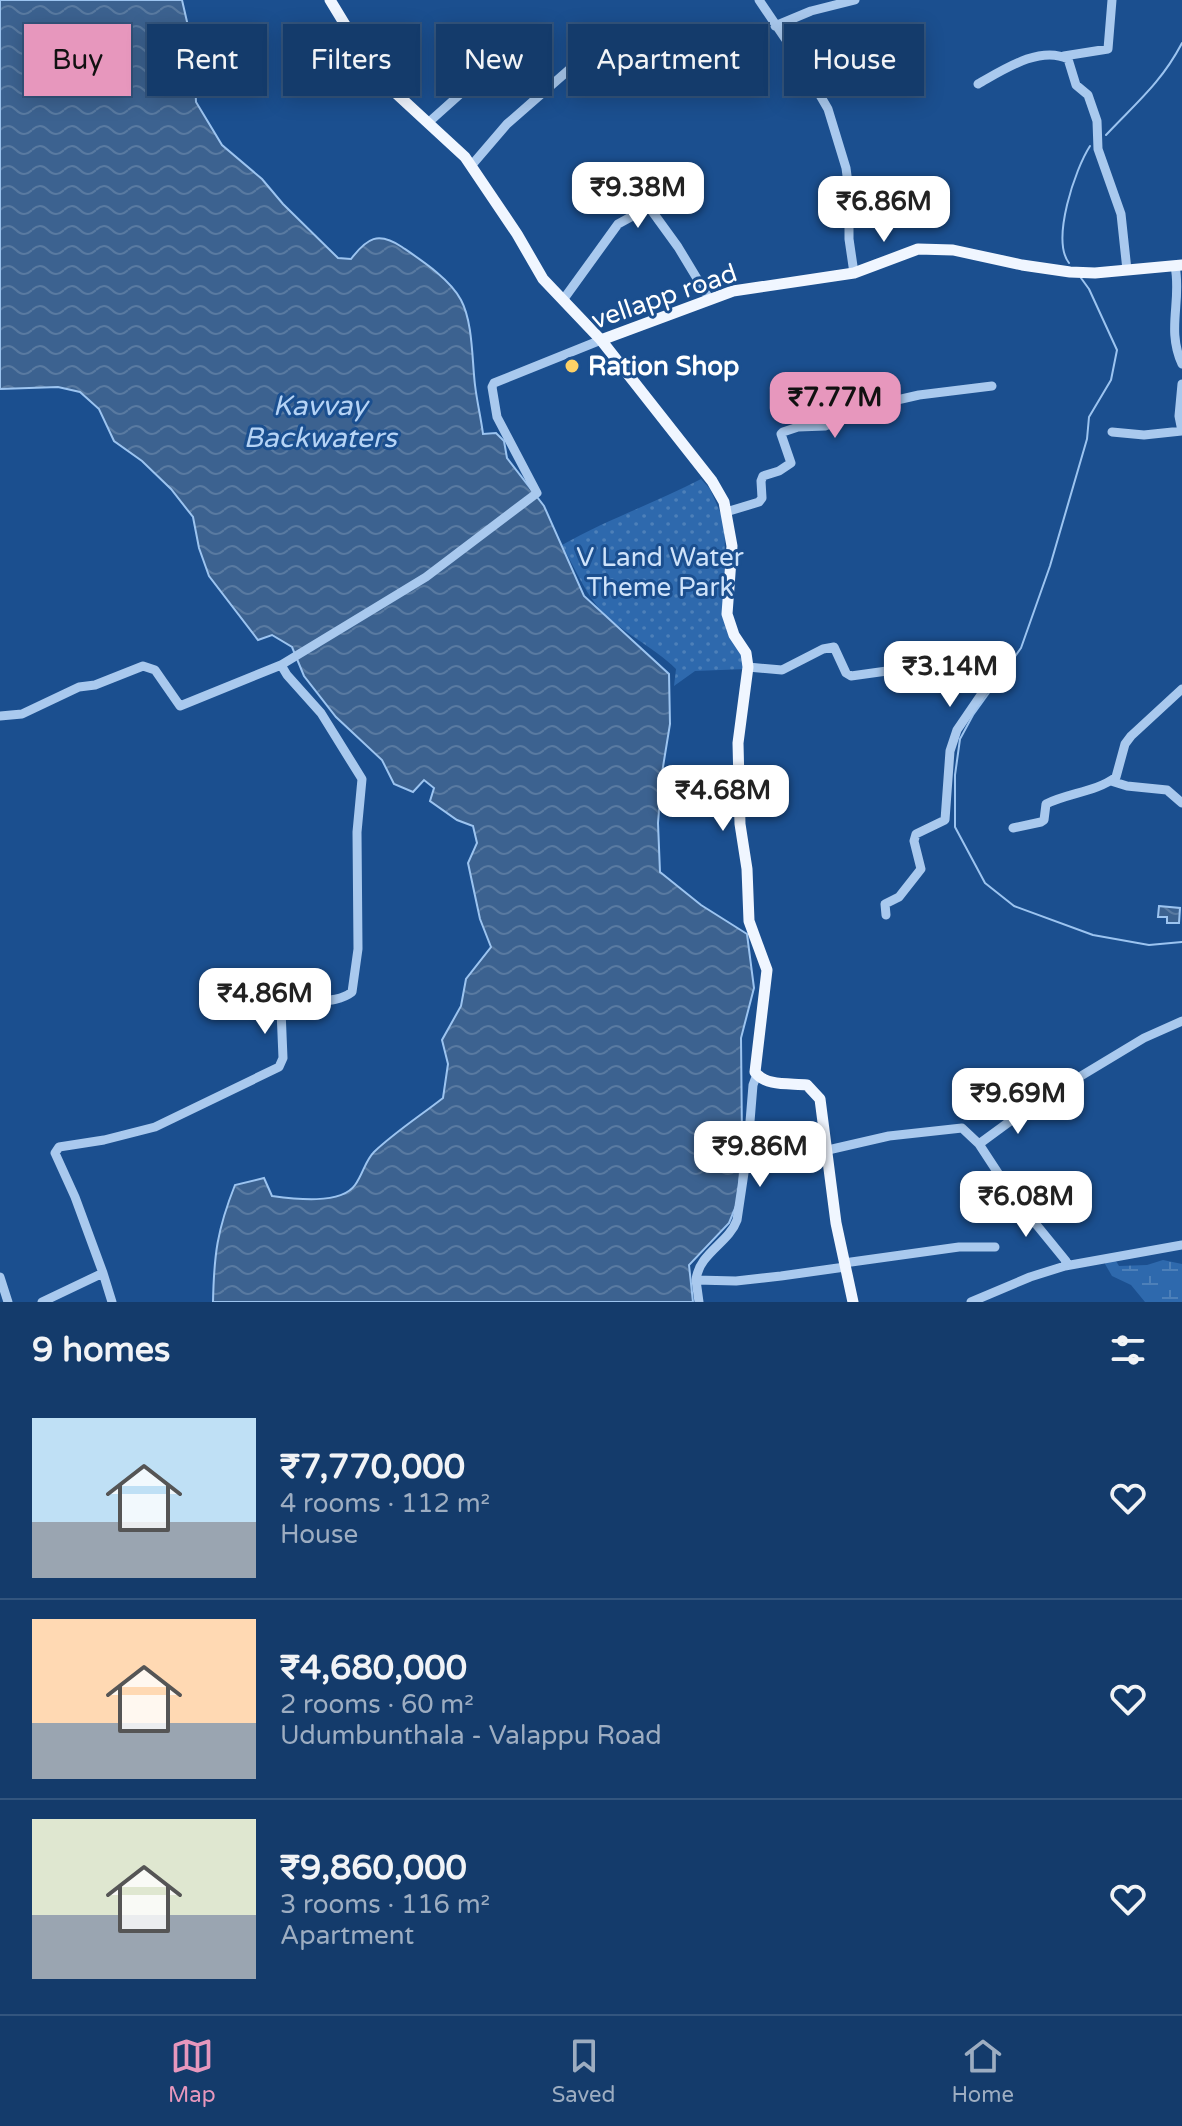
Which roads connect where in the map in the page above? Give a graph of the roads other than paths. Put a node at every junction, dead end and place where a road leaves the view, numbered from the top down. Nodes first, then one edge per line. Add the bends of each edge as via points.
1 (330, 0) edge
2 (759, 0) edge
3 (855, 0) edge
4 (1112, 0) edge
5 (775, 26) junction
6 (1064, 56) junction
7 (568, 71) edge
8 (978, 84) dead end
9 (458, 96) edge
10 (429, 122) junction
11 (471, 166) junction
12 (1179, 265) edge
13 (1127, 270) junction
14 (854, 273) junction
15 (563, 300) junction
16 (710, 300) junction
17 (601, 340) junction
18 (1182, 364) edge
19 (1182, 384) edge
20 (992, 386) dead end
21 (1182, 431) edge
22 (1112, 432) dead end
23 (726, 512) junction
24 (281, 665) junction
25 (748, 667) junction
26 (1182, 689) edge
27 (0, 716) edge
28 (1111, 781) junction
29 (1182, 803) edge
30 (1013, 828) dead end
31 (886, 915) dead end
32 (1182, 1021) edge
33 (757, 1074) junction
34 (979, 1144) junction
35 (828, 1150) junction
36 (1182, 1245) edge
37 (995, 1247) dead end
38 (845, 1265) junction
39 (1065, 1266) junction
40 (103, 1273) junction
41 (0, 1277) edge
42 (696, 1280) junction
43 (8, 1302) edge
44 (42, 1302) edge
45 (112, 1302) edge
46 (699, 1302) edge
47 (853, 1302) edge
48 (971, 1302) edge

1 - 10 main road via 375,74
2 - 5 street
3 - 5 street
4 - 6 street via 1108,49
5 - 14 street via 828,109 846,168
6 - 8 street via 1046,54 1022,61
6 - 13 street via 1076,85 1091,100 1098,149 1121,214
7 - 11 street via 507,124
9 - 10 street
10 - 11 main road
11 - 15 main road via 543,279
12 - 13 main road, vellapp road
12 - 18 street via 1174,335
13 - 14 main road, vellapp road via 1070,272 953,250 918,249
14 - 16 main road, vellapp road via 733,291
15 - 16 street via 618,224 649,207
15 - 17 main road
16 - 17 main road, vellapp road
17 - 23 main road via 712,481
17 - 24 street, vellapp road via 492,387 497,417 537,493 426,577
19 - 21 street
20 - 23 street via 919,395 825,426 783,432 791,463 763,476 759,502
21 - 22 street
23 - 25 main road via 732,546 727,614
24 - 27 street via 180,706 155,670 143,666 79,687 22,714
24 - 40 street via 321,713 362,779 352,992 281,1010 279,1067 155,1127 56,1150
25 - 31 street via 782,670 834,647 851,676 894,670 985,689 957,730 950,751 945,820 916,834 921,869 899,897 885,904
25 - 33 main road via 738,789 749,921 767,970
26 - 28 street via 1131,736
28 - 29 street via 1167,790
28 - 30 street via 1058,797 1046,804 1044,820
32 - 34 street via 1071,1082 1063,1096 1028,1108
33 - 35 main road via 815,1090
33 - 42 street via 737,1220 700,1266
34 - 35 street via 962,1128
34 - 39 street
35 - 38 main road
36 - 39 street
37 - 38 street via 959,1247
38 - 42 street via 736,1281
38 - 47 main road
39 - 48 street
40 - 44 street
40 - 45 street
41 - 43 street
42 - 46 street

